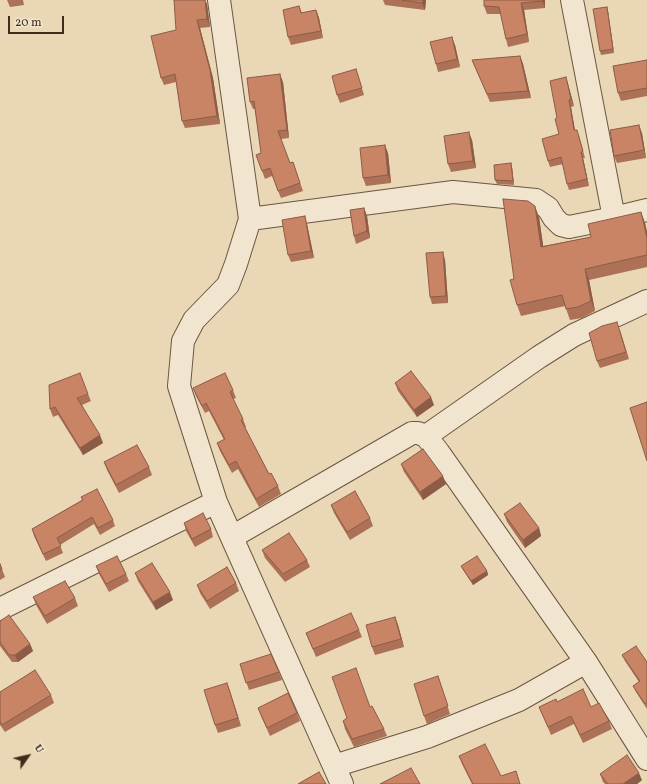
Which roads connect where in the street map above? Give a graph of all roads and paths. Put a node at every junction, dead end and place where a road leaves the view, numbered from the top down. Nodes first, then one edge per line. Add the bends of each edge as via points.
1 (219, 0) edge
2 (572, 0) edge
3 (647, 210) edge
4 (614, 218) junction
5 (250, 219) junction
6 (647, 301) edge
7 (426, 436) junction
8 (216, 502) junction
9 (232, 537) junction
10 (0, 609) edge
11 (586, 662) junction
12 (647, 759) edge
13 (338, 775) edge

1 - 5 street
2 - 4 street
3 - 4 street
4 - 5 street via 569,227 561,225 548,208 536,200 452,192
5 - 8 street via 228,285 194,320 183,341 179,386
6 - 7 street via 556,346
7 - 9 street via 412,434
7 - 11 street
8 - 9 street
8 - 10 street
9 - 13 street
11 - 12 street
11 - 13 street via 519,700

